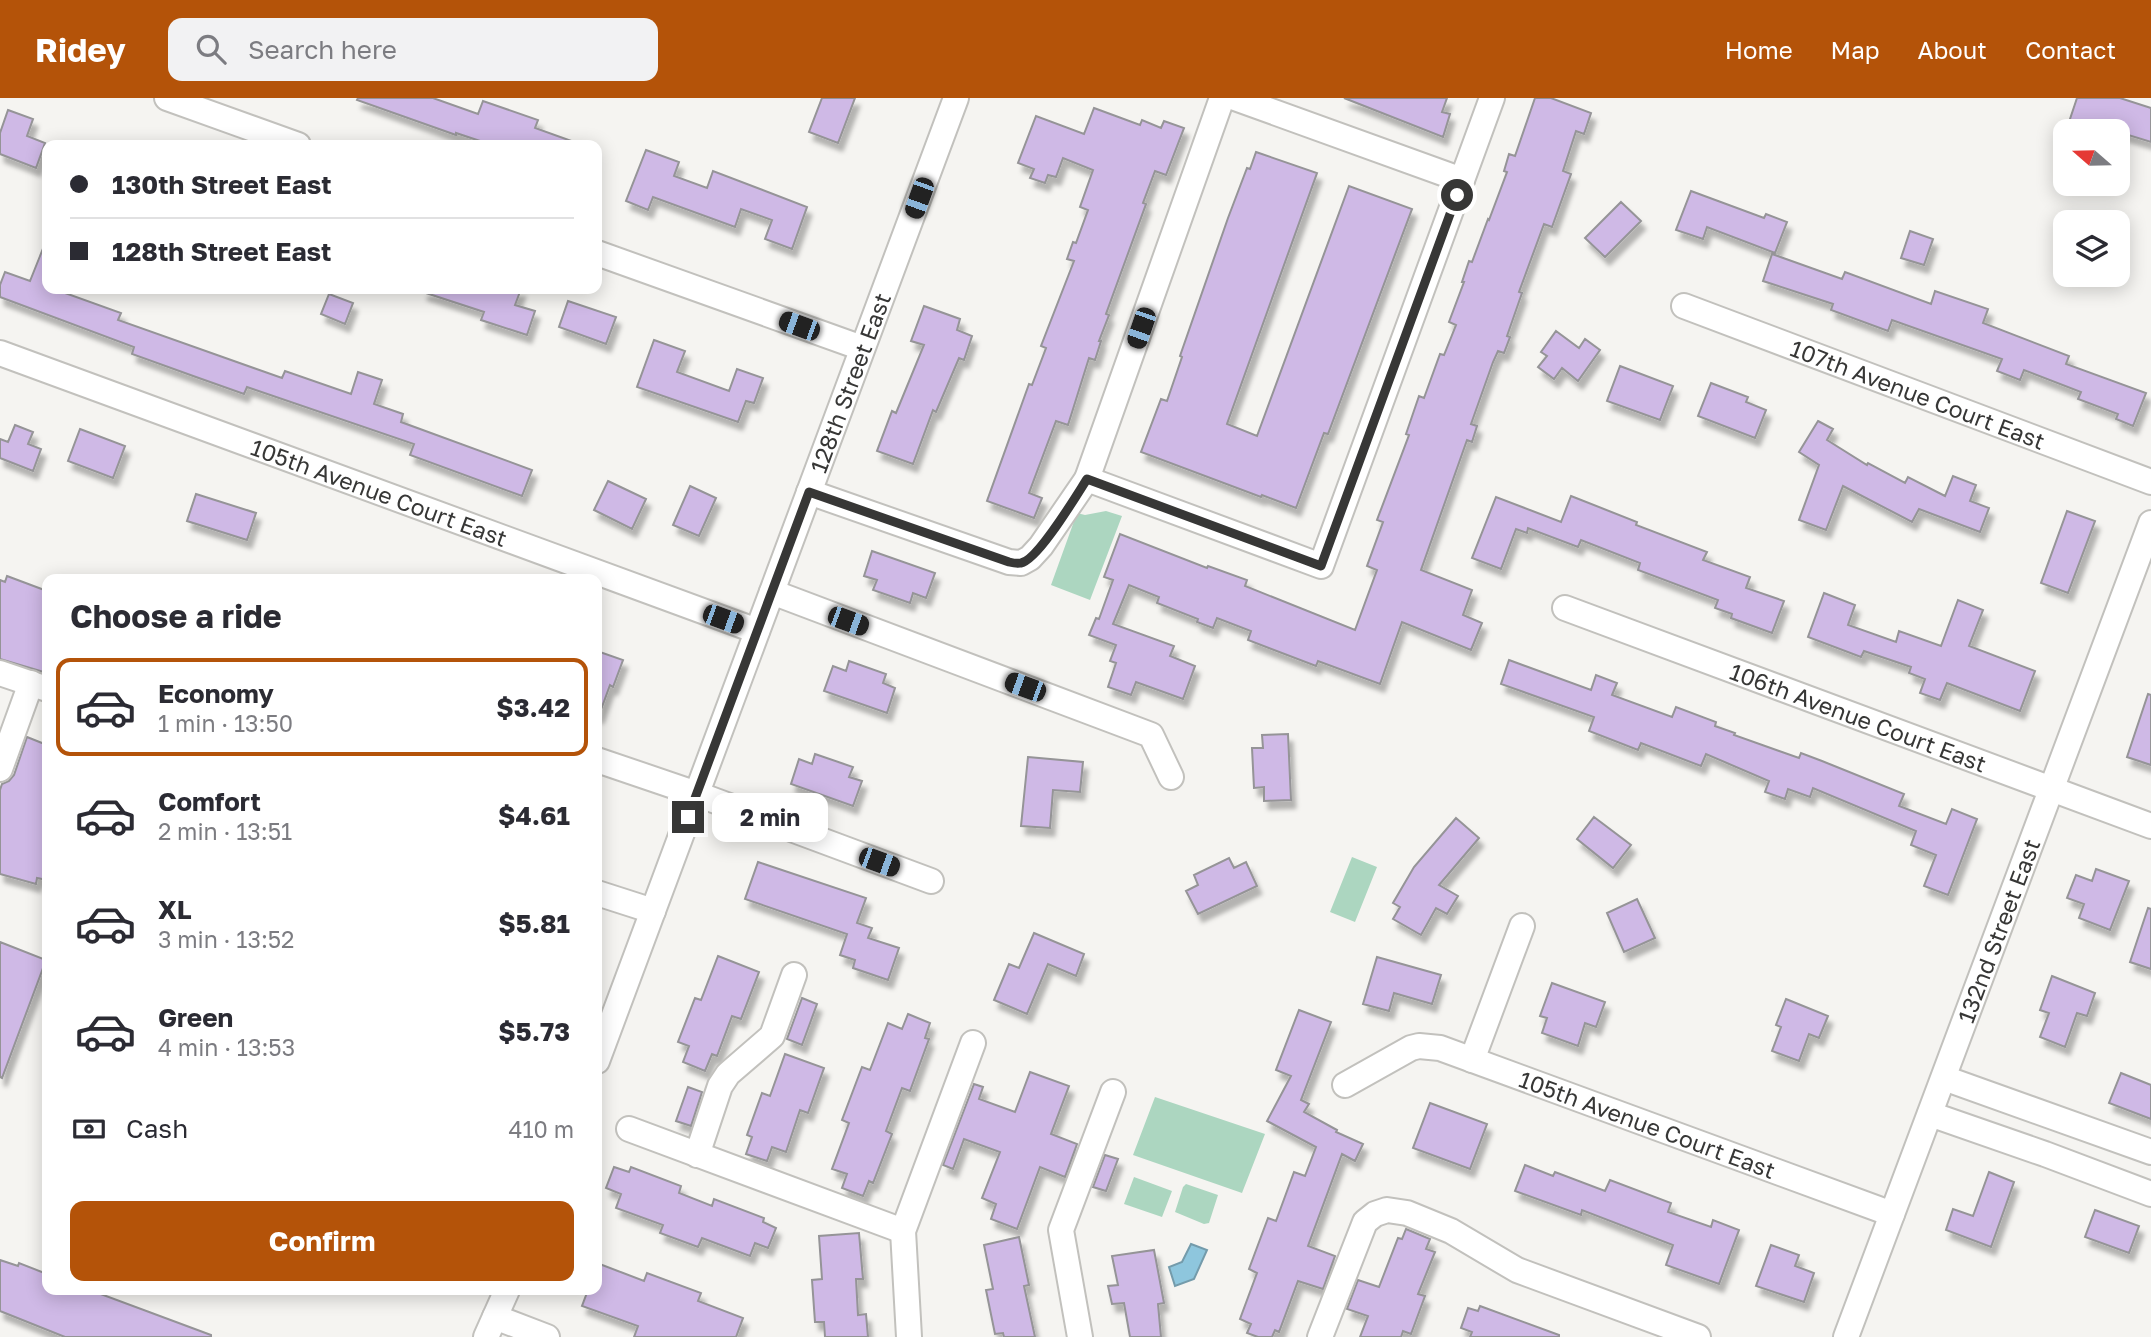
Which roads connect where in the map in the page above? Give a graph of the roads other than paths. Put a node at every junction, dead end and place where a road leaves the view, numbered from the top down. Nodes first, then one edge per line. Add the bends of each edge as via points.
1 (167, 98) edge
2 (956, 98) edge
3 (1222, 98) edge
4 (1235, 98) edge
5 (1492, 98) edge
6 (284, 140) edge
7 (1462, 180) junction
8 (602, 255) edge
9 (1684, 306) dead end
10 (862, 348) junction
11 (0, 353) edge
12 (1087, 479) junction
13 (2151, 482) edge
14 (809, 492) junction
15 (2151, 523) edge
16 (602, 574) edge
17 (602, 574) edge
18 (772, 592) junction
19 (1565, 608) dead end
20 (757, 631) junction
21 (0, 673) edge
22 (39, 686) edge
23 (602, 763) edge
24 (0, 769) edge
25 (1171, 777) dead end
26 (2050, 788) junction
27 (697, 794) junction
28 (2151, 826) edge
29 (931, 881) dead end
30 (602, 895) edge
31 (653, 911) junction
32 (1522, 926) dead end
33 (794, 975) dead end
34 (974, 1043) dead end
35 (602, 1048) edge
36 (1472, 1060) junction
37 (1944, 1078) junction
38 (1345, 1085) dead end
39 (1113, 1092) dead end
40 (1930, 1114) junction
41 (629, 1129) dead end
42 (2151, 1152) edge
43 (697, 1155) junction
44 (2151, 1194) edge
45 (1892, 1214) junction
46 (903, 1231) junction
47 (506, 1295) edge
48 (491, 1327) edge
49 (547, 1337) edge
50 (909, 1337) edge
51 (1080, 1337) edge
52 (1320, 1337) edge
53 (1698, 1337) edge
54 (1846, 1337) edge

1 - 6 street
2 - 10 street, 128th Street East
3 - 12 street
4 - 7 street
5 - 7 street
7 - 12 street via 1321,566
8 - 10 street
9 - 13 street, 107th Avenue Court East
10 - 14 street, 128th Street East
11 - 16 street, 105th Avenue Court East
12 - 14 street via 1041,547 1021,563
14 - 18 street, 128th Street East
15 - 26 street, 132nd Street East
17 - 20 street, 105th Avenue Court East
18 - 20 street, 128th Street East
18 - 25 street via 1151,735
19 - 26 street, 106th Avenue Court East
20 - 27 street, 128th Street East
21 - 22 street
22 - 24 street
23 - 27 street
26 - 28 street, 106th Avenue Court East
26 - 37 street, 132nd Street East
27 - 29 street
27 - 31 street, 128th Street East
30 - 31 street
31 - 35 street, 128th Street East
32 - 36 street
33 - 43 street via 772,1036 720,1086
34 - 46 street
36 - 38 street, 105th Avenue Court East via 1419,1046
36 - 45 street, 105th Avenue Court East
37 - 40 street, 132nd Street East
37 - 42 street
39 - 51 street via 1061,1230
40 - 44 street
40 - 45 street, 132nd Street East
41 - 43 street
43 - 46 street
45 - 54 street, 132nd Street East
46 - 50 street
47 - 48 street
48 - 49 street
52 - 53 street via 1365,1222 1387,1210 1451,1231 1517,1270

